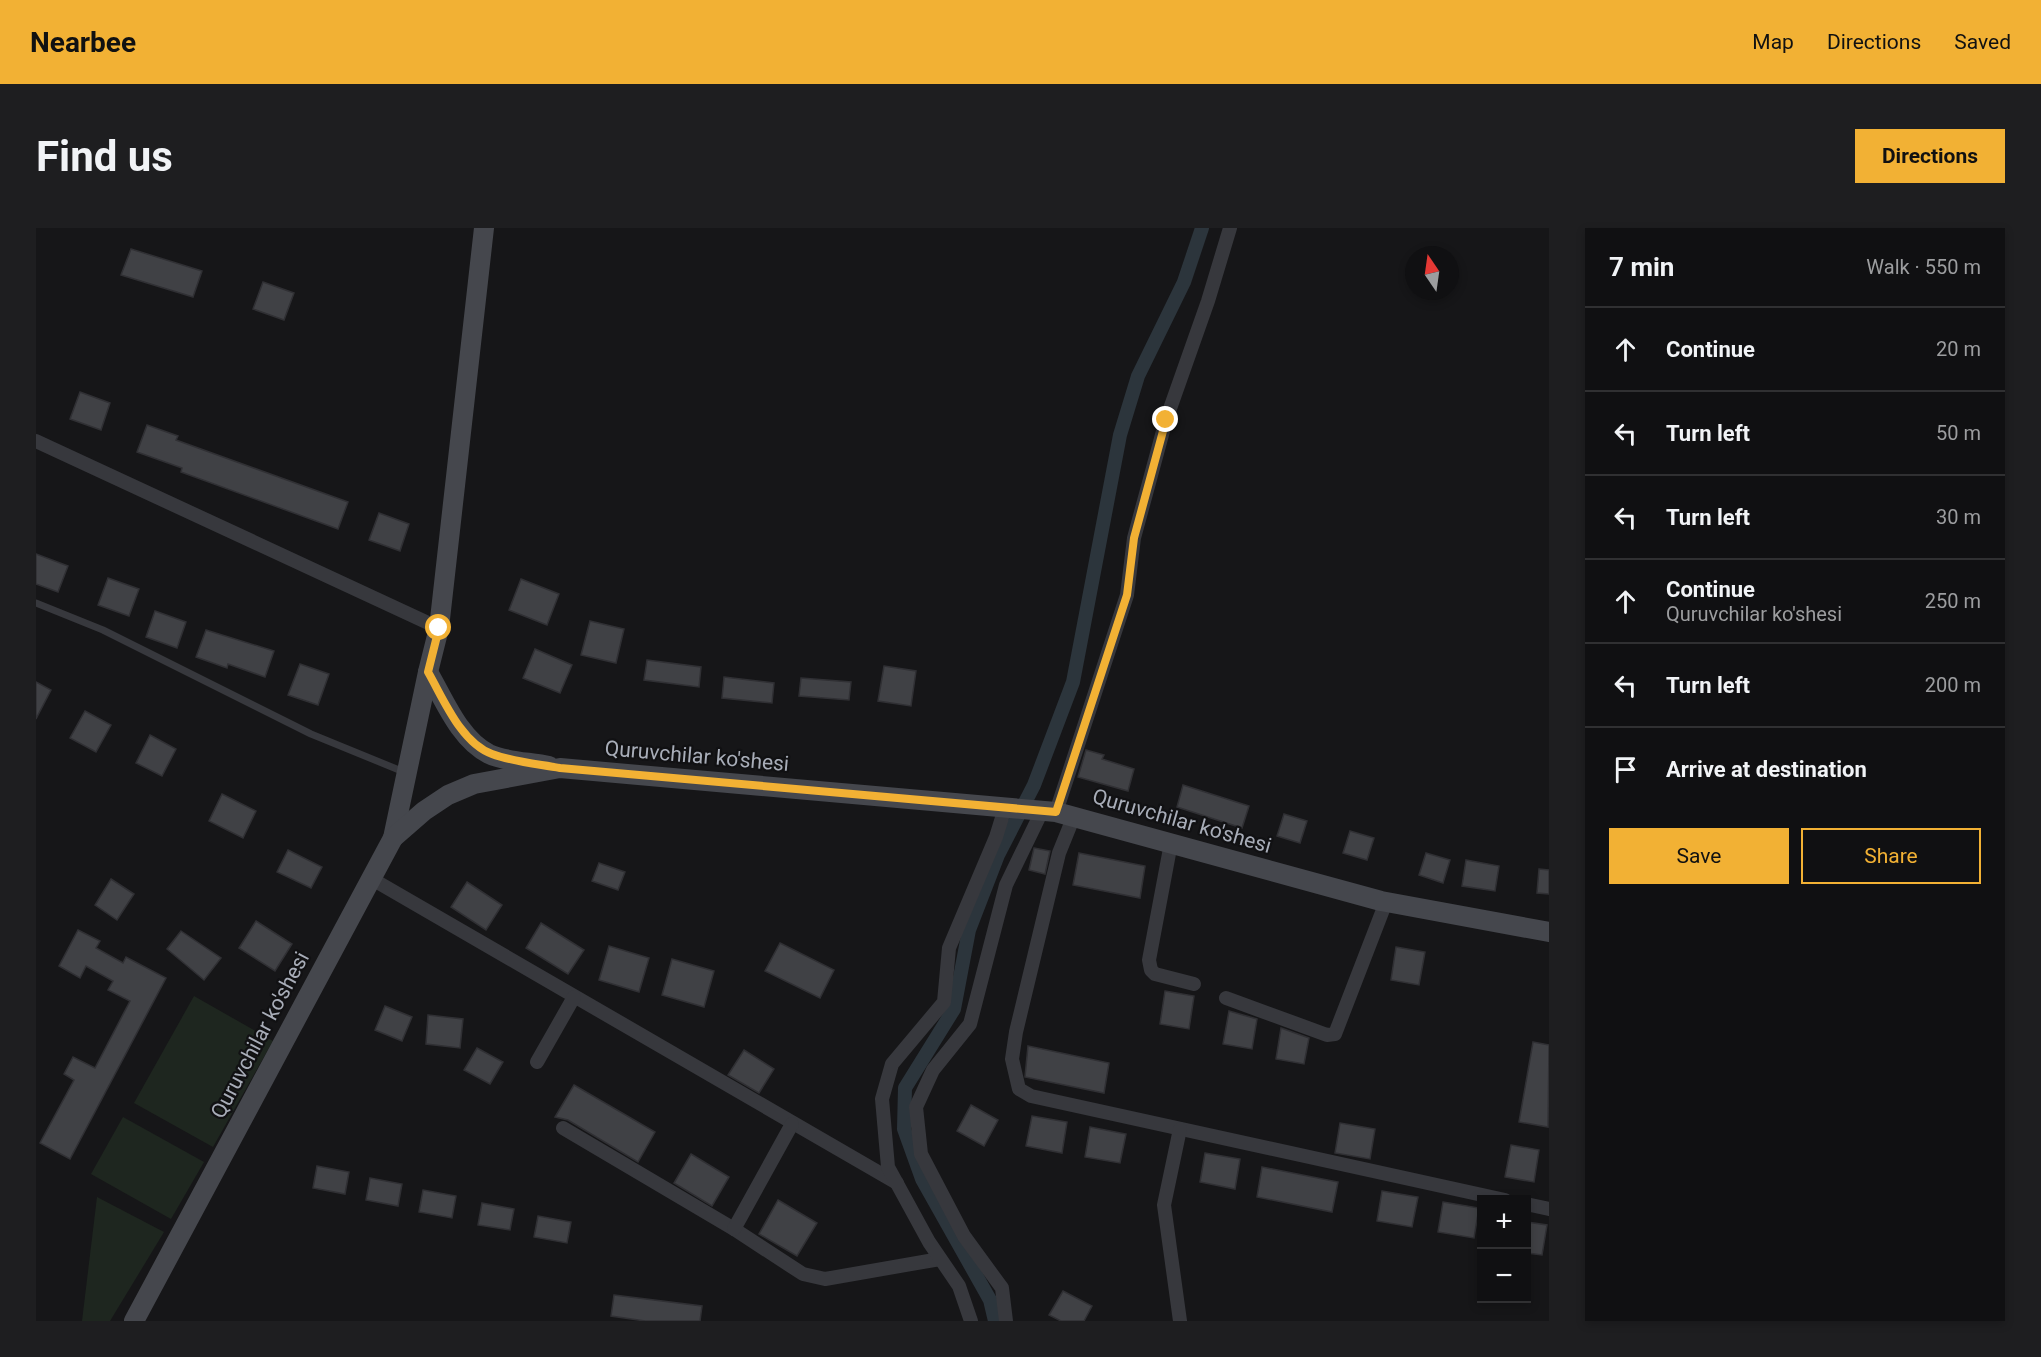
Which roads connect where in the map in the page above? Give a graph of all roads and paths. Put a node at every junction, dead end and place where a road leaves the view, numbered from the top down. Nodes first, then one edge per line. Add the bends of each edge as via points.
1 (484, 228) edge
2 (1230, 228) edge
3 (36, 441) edge
4 (36, 603) edge
5 (439, 628) junction
6 (428, 672) junction
7 (560, 768) junction
8 (407, 773) junction
9 (1010, 808) junction
10 (1052, 812) junction
11 (393, 838) junction
12 (1172, 843) junction
13 (372, 879) junction
14 (1386, 902) junction
15 (1549, 932) edge
16 (1194, 984) dead end
17 (574, 997) junction
18 (1227, 998) dead end
19 (537, 1062) dead end
20 (792, 1124) junction
21 (563, 1128) dead end
22 (1180, 1129) junction
23 (897, 1184) junction
24 (1482, 1195) edge
25 (1531, 1205) edge
26 (1549, 1209) edge
27 (734, 1229) junction
28 (940, 1258) junction
29 (134, 1321) edge
30 (970, 1321) edge
31 (1006, 1321) edge
32 (1180, 1321) edge

1 - 5 main road
2 - 10 street via 1166,420 1134,538 1127,595
3 - 5 street
4 - 8 lane via 103,630 311,734
5 - 6 main road
6 - 7 main road via 472,741 490,754
6 - 8 main road
7 - 9 main road, Quruvchilar ko'shesi
7 - 11 main road, Quruvchilar ko'shesi via 474,784 424,811
8 - 11 main road
9 - 10 main road, Quruvchilar ko'shesi
9 - 23 street via 949,948 944,1002 892,1064 882,1099 888,1167
10 - 12 main road, Quruvchilar ko'shesi
10 - 22 street via 1059,853 1016,1032 1012,1059 1015,1080 1019,1089 1031,1096
10 - 31 street via 1006,885 970,1024 933,1070 916,1107 921,1154 964,1236 1002,1288
11 - 13 main road, Quruvchilar ko'shesi
12 - 14 main road, Quruvchilar ko'shesi
12 - 16 street via 1149,960 1155,974
13 - 17 street
13 - 29 main road, Quruvchilar ko'shesi
14 - 15 main road, Quruvchilar ko'shesi
14 - 18 street via 1335,1034 1327,1035
17 - 19 street
17 - 20 street
20 - 23 street
20 - 27 street
21 - 27 street
22 - 24 street
22 - 32 street via 1164,1205
23 - 28 street
25 - 26 street
27 - 28 street via 803,1274 825,1279
28 - 30 street via 959,1286

